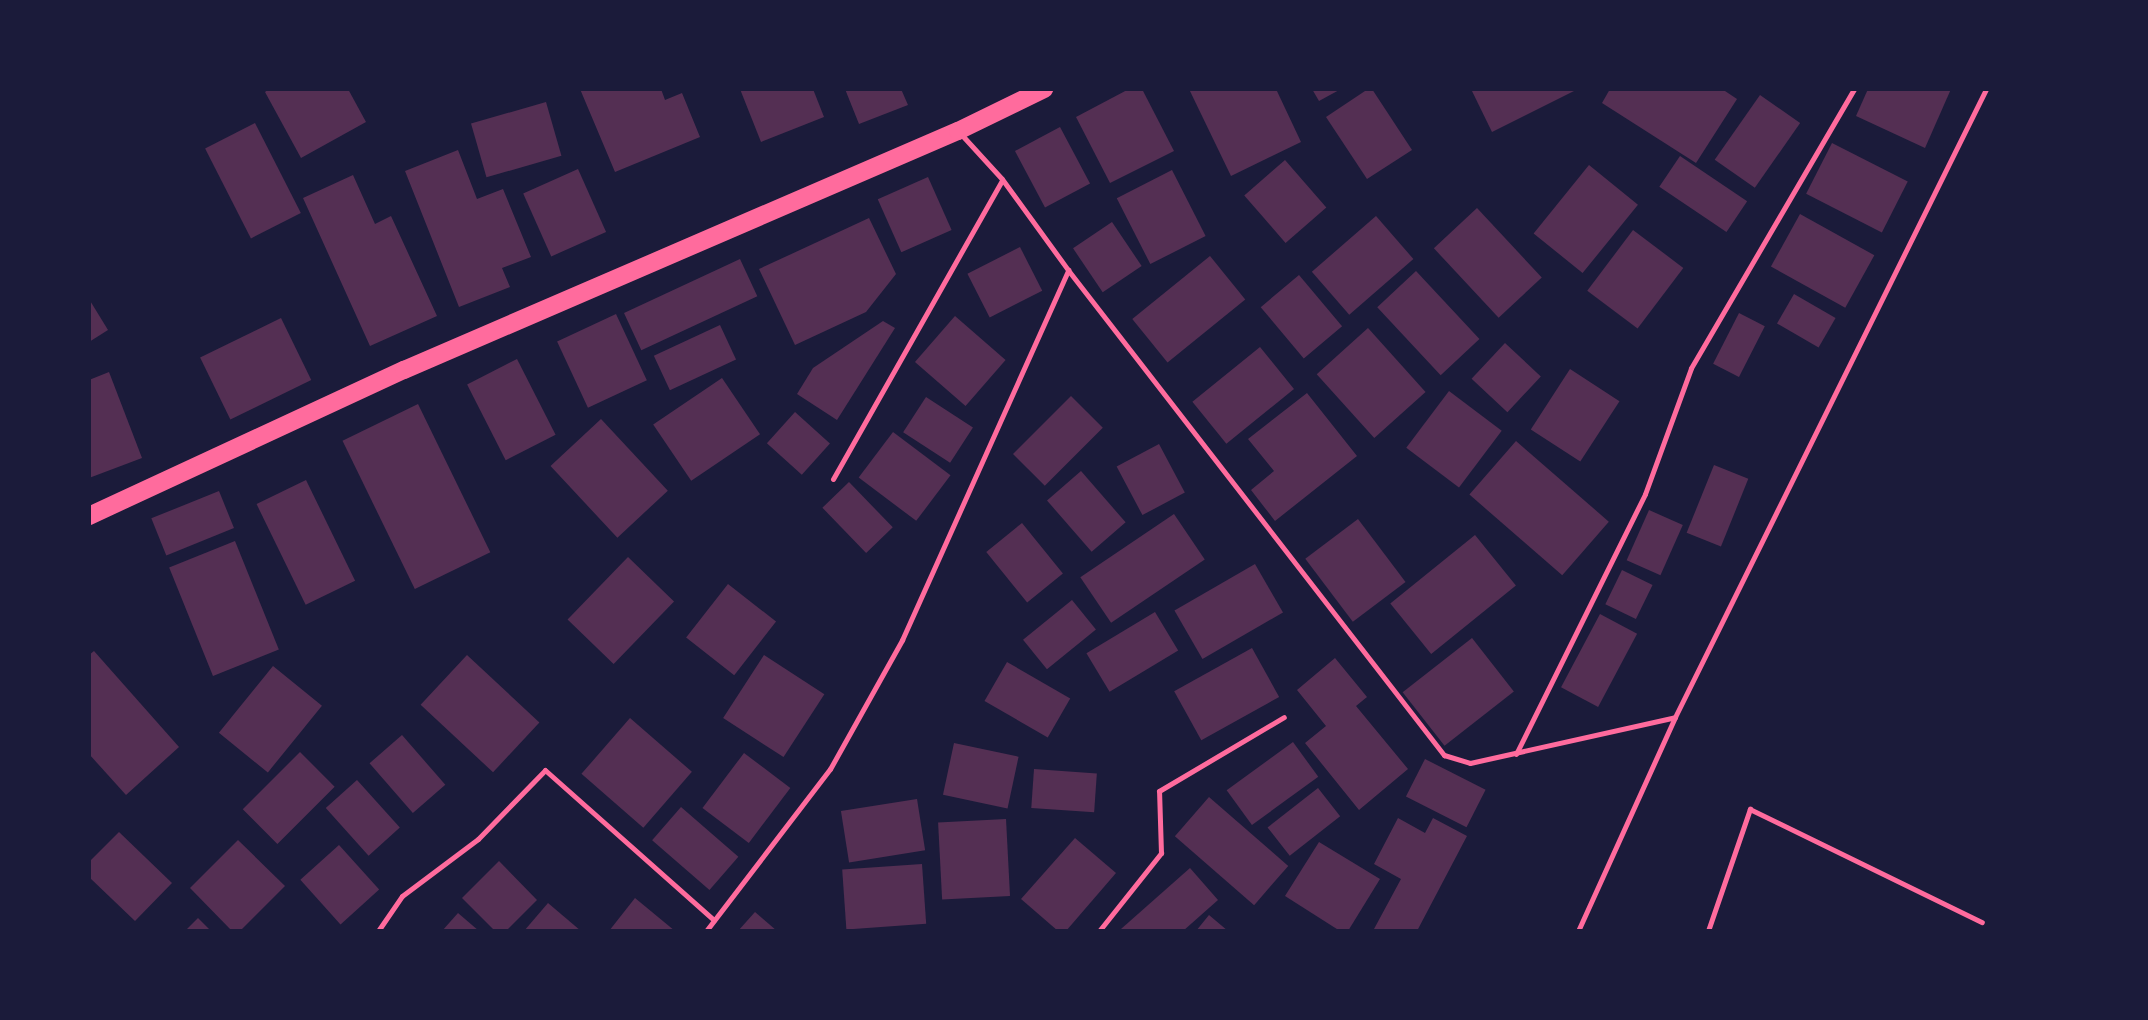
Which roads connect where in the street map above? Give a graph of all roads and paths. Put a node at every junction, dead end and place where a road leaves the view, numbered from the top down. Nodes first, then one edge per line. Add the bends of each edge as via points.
1 (1044, 89) edge
2 (1854, 89) edge
3 (1986, 89) edge
4 (958, 131) junction
5 (1002, 179) junction
6 (1068, 270) junction
7 (834, 479) dead end
8 (89, 516) edge
9 (1284, 716) dead end
10 (1675, 717) junction
11 (1516, 754) junction
12 (714, 920) junction
13 (1982, 922) dead end
14 (378, 931) edge
15 (706, 931) edge
16 (1099, 931) edge
17 (1578, 931) edge
18 (1707, 931) edge

1 - 4 main road
2 - 11 lane via 1691,368 1645,494
3 - 10 lane
4 - 5 lane
4 - 8 main road via 404,370
5 - 6 lane
5 - 7 lane
6 - 11 lane via 1444,755 1470,763
6 - 12 lane via 902,640 830,769
9 - 16 lane via 1159,791 1161,853
10 - 11 lane
10 - 17 lane
12 - 14 lane via 545,771 478,839 401,896
12 - 15 lane
13 - 18 path via 1750,809

